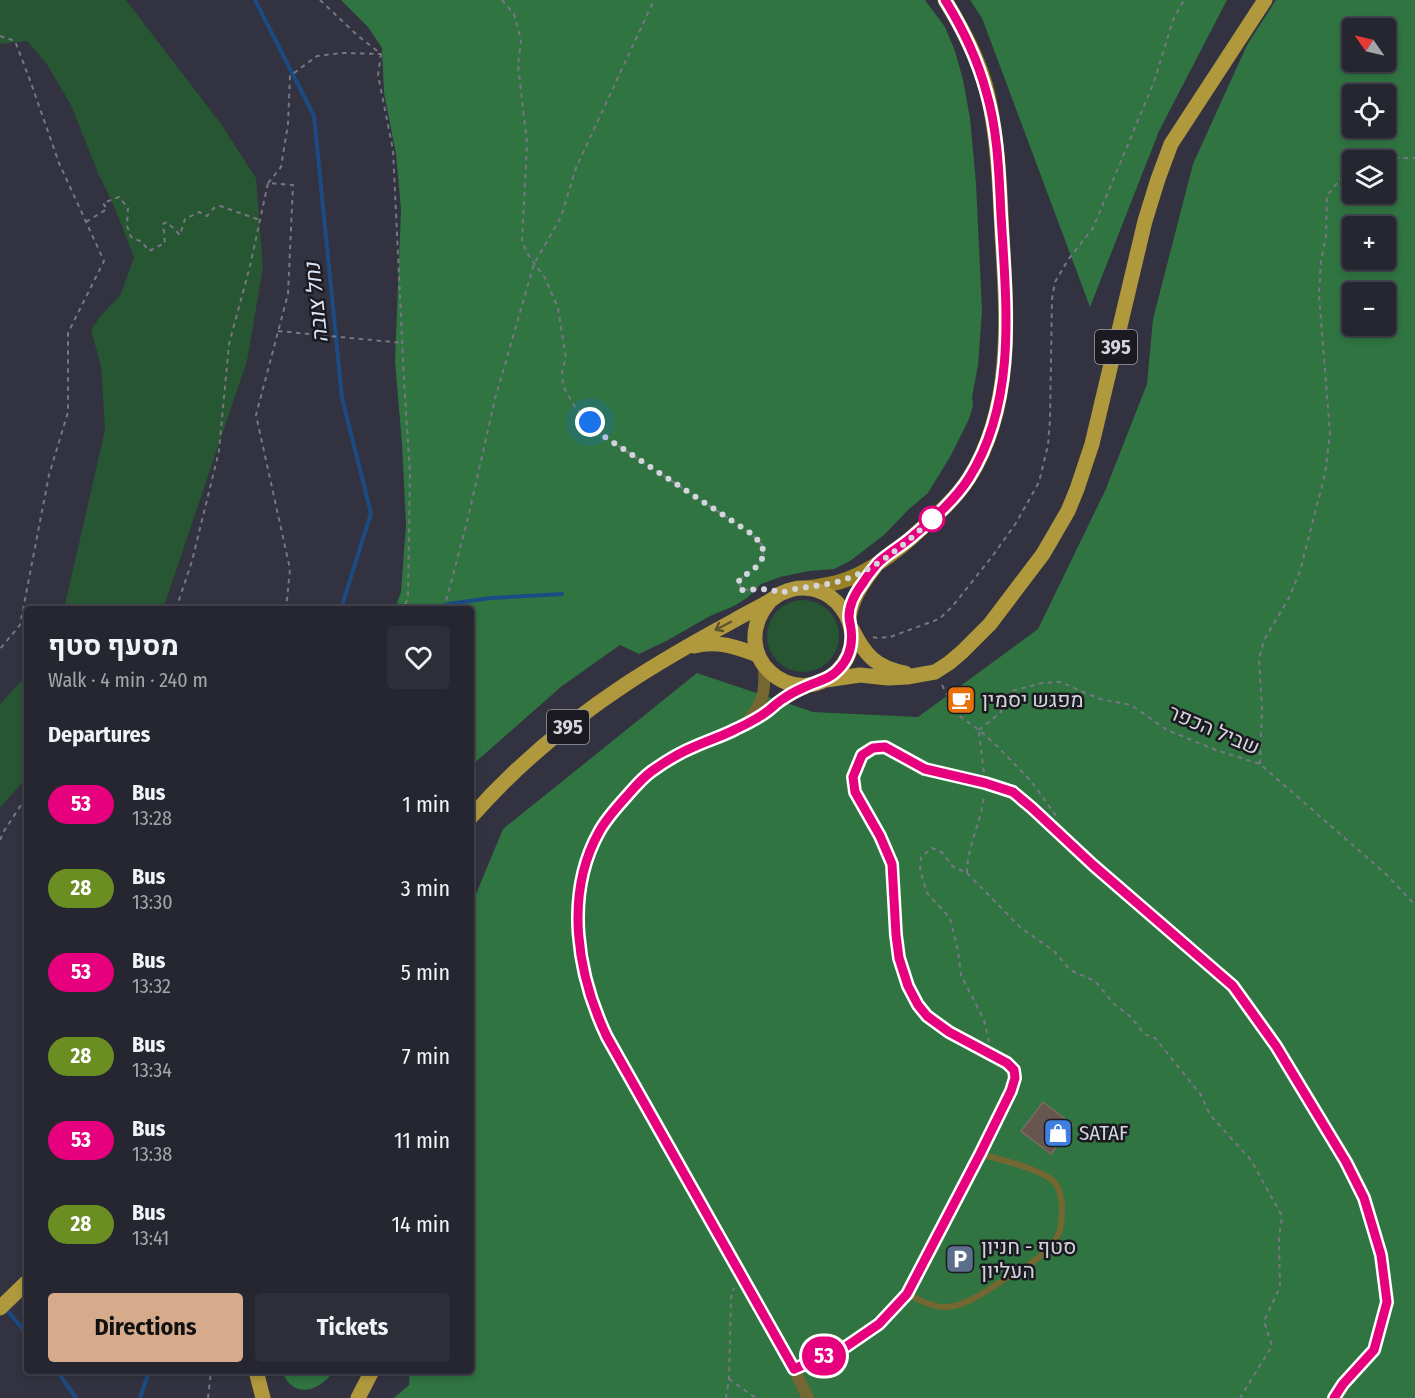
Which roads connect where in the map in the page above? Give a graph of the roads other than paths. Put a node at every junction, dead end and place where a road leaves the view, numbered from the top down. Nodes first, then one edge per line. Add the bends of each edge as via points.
1 (945, 0) edge
2 (1265, 0) edge
3 (879, 562) junction
4 (807, 588) junction
5 (776, 597) junction
6 (850, 623) junction
7 (677, 653) junction
8 (761, 660) junction
9 (927, 674) junction
10 (826, 680) junction
11 (809, 685) junction
12 (734, 730) junction
13 (474, 814) edge
14 (980, 1154) junction
15 (24, 1285) edge
16 (907, 1294) junction
17 (0, 1308) edge
18 (794, 1369) junction
19 (257, 1374) edge
20 (370, 1374) edge
21 (263, 1398) edge
22 (358, 1398) edge
23 (808, 1398) edge
24 (1334, 1398) edge

1 - 3 main road via 974,53 987,94 997,150 1005,291 1002,388 983,452 968,479 948,505
2 - 9 main road, 395 via 1171,144 1145,221 1092,444 1068,511 1043,554 990,624 949,663
3 - 4 main road via 839,582
3 - 6 main road via 856,593 850,606
4 - 5 main road, 395 via 794,588
4 - 6 main road via 833,597
5 -> 7 main road, 395
5 - 8 main road via 757,620 755,643
6 - 9 main road via 872,660 897,671
6 - 10 main road via 852,642 847,657
7 - 8 main road, 395 via 711,643 735,646
7 - 13 main road, 395 via 592,708 530,759
8 - 11 main road, 395 via 784,681
8 - 12 street via 763,697 745,724
9 - 10 main road, 395
10 - 11 main road, 395
11 - 12 street
12 - 18 street via 663,763 641,781 601,828 586,862 580,891 580,947 586,980 607,1037
14 - 16 lane
14 - 16 lane via 1043,1173 1056,1185 1061,1197 1060,1232 1036,1260 970,1300 947,1307 928,1304
14 - 24 lane via 1011,1091 1014,1070 927,1016 908,986 899,958 892,864 855,792 853,777 862,755 873,748 885,747 925,769 1013,792 1233,986 1276,1046 1346,1162 1364,1198 1381,1255 1387,1302 1374,1350
15 - 17 main road
16 - 18 lane via 879,1324 847,1346
18 - 23 street
19 - 21 main road
20 - 22 main road

